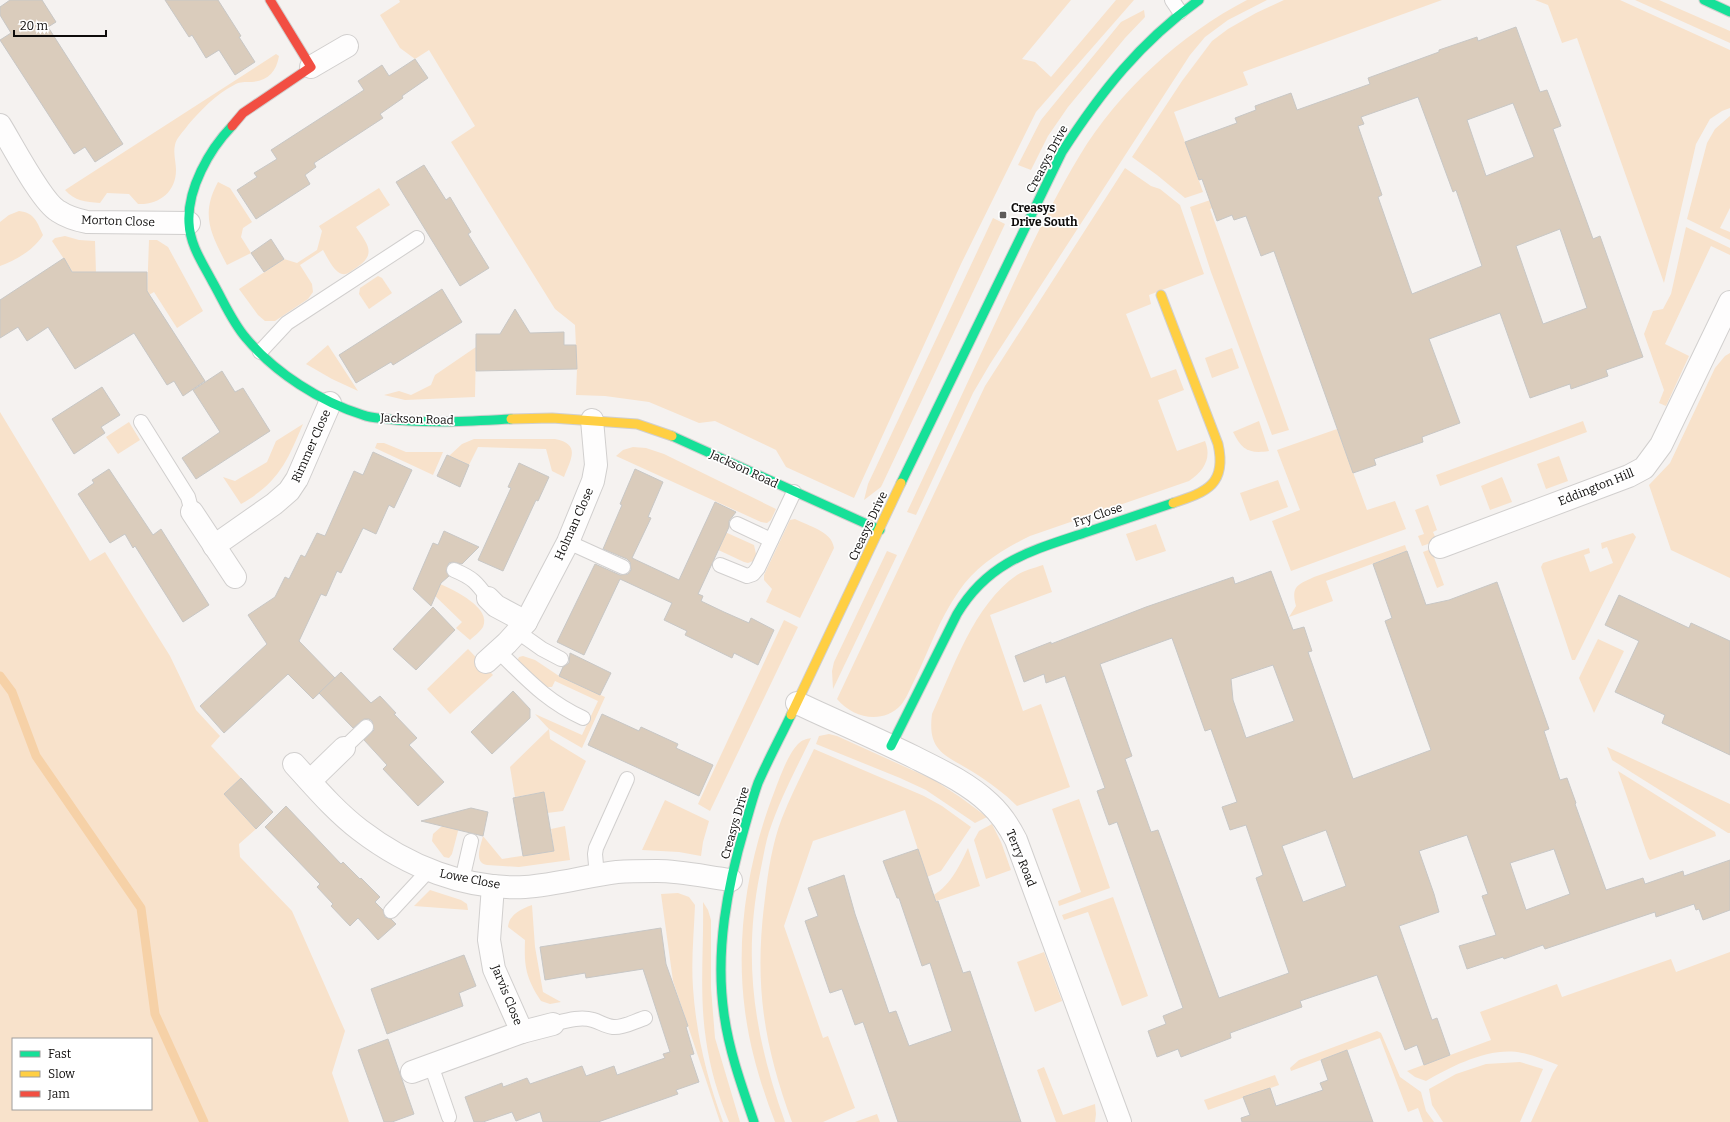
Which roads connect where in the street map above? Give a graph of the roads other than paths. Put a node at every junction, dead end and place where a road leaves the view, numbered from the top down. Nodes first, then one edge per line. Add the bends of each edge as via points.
1 (270, 0) edge
2 (1172, 0) edge
3 (1199, 0) edge
4 (1704, 0) edge
5 (1180, 12) junction
6 (1730, 12) edge
7 (347, 46) dead end
8 (311, 67) junction
9 (0, 125) edge
10 (188, 223) junction
11 (417, 238) dead end
12 (1160, 295) dead end
13 (1730, 302) edge
14 (1725, 325) edge
15 (260, 352) junction
16 (330, 403) junction
17 (592, 420) junction
18 (141, 422) dead end
19 (794, 492) junction
20 (192, 512) joint
21 (737, 524) dead end
22 (880, 530) junction
23 (771, 540) junction
24 (568, 542) junction
25 (214, 546) junction
26 (1440, 547) dead end
27 (720, 565) dead end
28 (623, 567) dead end
29 (454, 570) dead end
30 (235, 578) dead end
31 (488, 598) joint
32 (522, 627) junction
33 (492, 656) joint
34 (560, 659) dead end
35 (796, 703) junction
36 (583, 718) dead end
37 (366, 727) dead end
38 (892, 746) junction
39 (344, 748) joint
40 (294, 764) dead end
41 (627, 779) dead end
42 (310, 781) junction
43 (471, 842) dead end
44 (429, 870) junction
45 (597, 876) junction
46 (462, 880) junction
47 (731, 880) junction
48 (493, 886) junction
49 (391, 911) dead end
50 (645, 1018) dead end
51 (553, 1024) joint
52 (522, 1032) junction
53 (421, 1069) joint
54 (449, 1117) dead end
55 (754, 1122) edge
56 (1120, 1122) edge

1 - 8 street
2 - 5 lane
3 - 5 street, Creasys Drive
4 - 6 street
5 - 22 street, Creasys Drive via 1151,37 1123,68 1079,124 1062,152
7 - 8 street, Jackson Road
8 - 10 street, Jackson Road via 243,113 225,133 199,178 192,198
9 - 10 street, Morton Close via 44,198 57,211 87,222
10 - 15 street, Jackson Road via 193,246 207,274 246,338
11 - 15 lane via 287,322
12 - 38 street, Fry Close via 1218,444 1222,460 1220,476 1197,495 1028,552 993,572 977,586 957,614
13 - 14 street, Eddington Hill
14 - 26 street, Eddington Hill via 1661,446 1644,468 1629,476
15 - 16 street, Jackson Road via 289,377
16 - 17 street, Jackson Road via 365,416 422,422 552,418
16 - 25 street, Rimmer Close via 298,479 289,492
17 - 19 street, Jackson Road via 637,424 660,431
17 - 24 street, Holman Close via 596,465
18 - 20 lane via 188,497
19 - 22 street, Jackson Road
19 - 23 lane
20 - 25 street
21 - 23 lane
22 - 35 street, Creasys Drive
23 - 27 lane via 753,574 747,576
24 - 28 lane
24 - 32 street, Holman Close
25 - 30 street
29 - 31 lane via 470,576
31 - 32 street
32 - 33 street, Holman Close
32 - 34 lane via 542,649
33 - 36 lane via 554,703
35 - 38 street, Terry Road
35 - 47 street, Creasys Drive via 758,784 741,833
37 - 39 lane
38 - 56 street, Terry Road via 973,790 1002,816 1010,828
39 - 42 street
40 - 42 street, Lowe Close
41 - 45 lane via 594,854
42 - 44 street, Lowe Close via 360,830 386,848
43 - 46 lane
44 - 46 street, Lowe Close
44 - 49 lane
45 - 47 street, Lowe Close via 618,872 658,871
45 - 48 street, Lowe Close via 524,887
46 - 48 street, Lowe Close
47 - 55 street, Creasys Drive via 724,914 722,947 724,1013 740,1082
48 - 52 street, Jarvis Close via 489,940 494,969
50 - 51 lane via 614,1027 582,1018
51 - 52 street, Jarvis Close
52 - 53 street, Jarvis Close
53 - 54 lane

